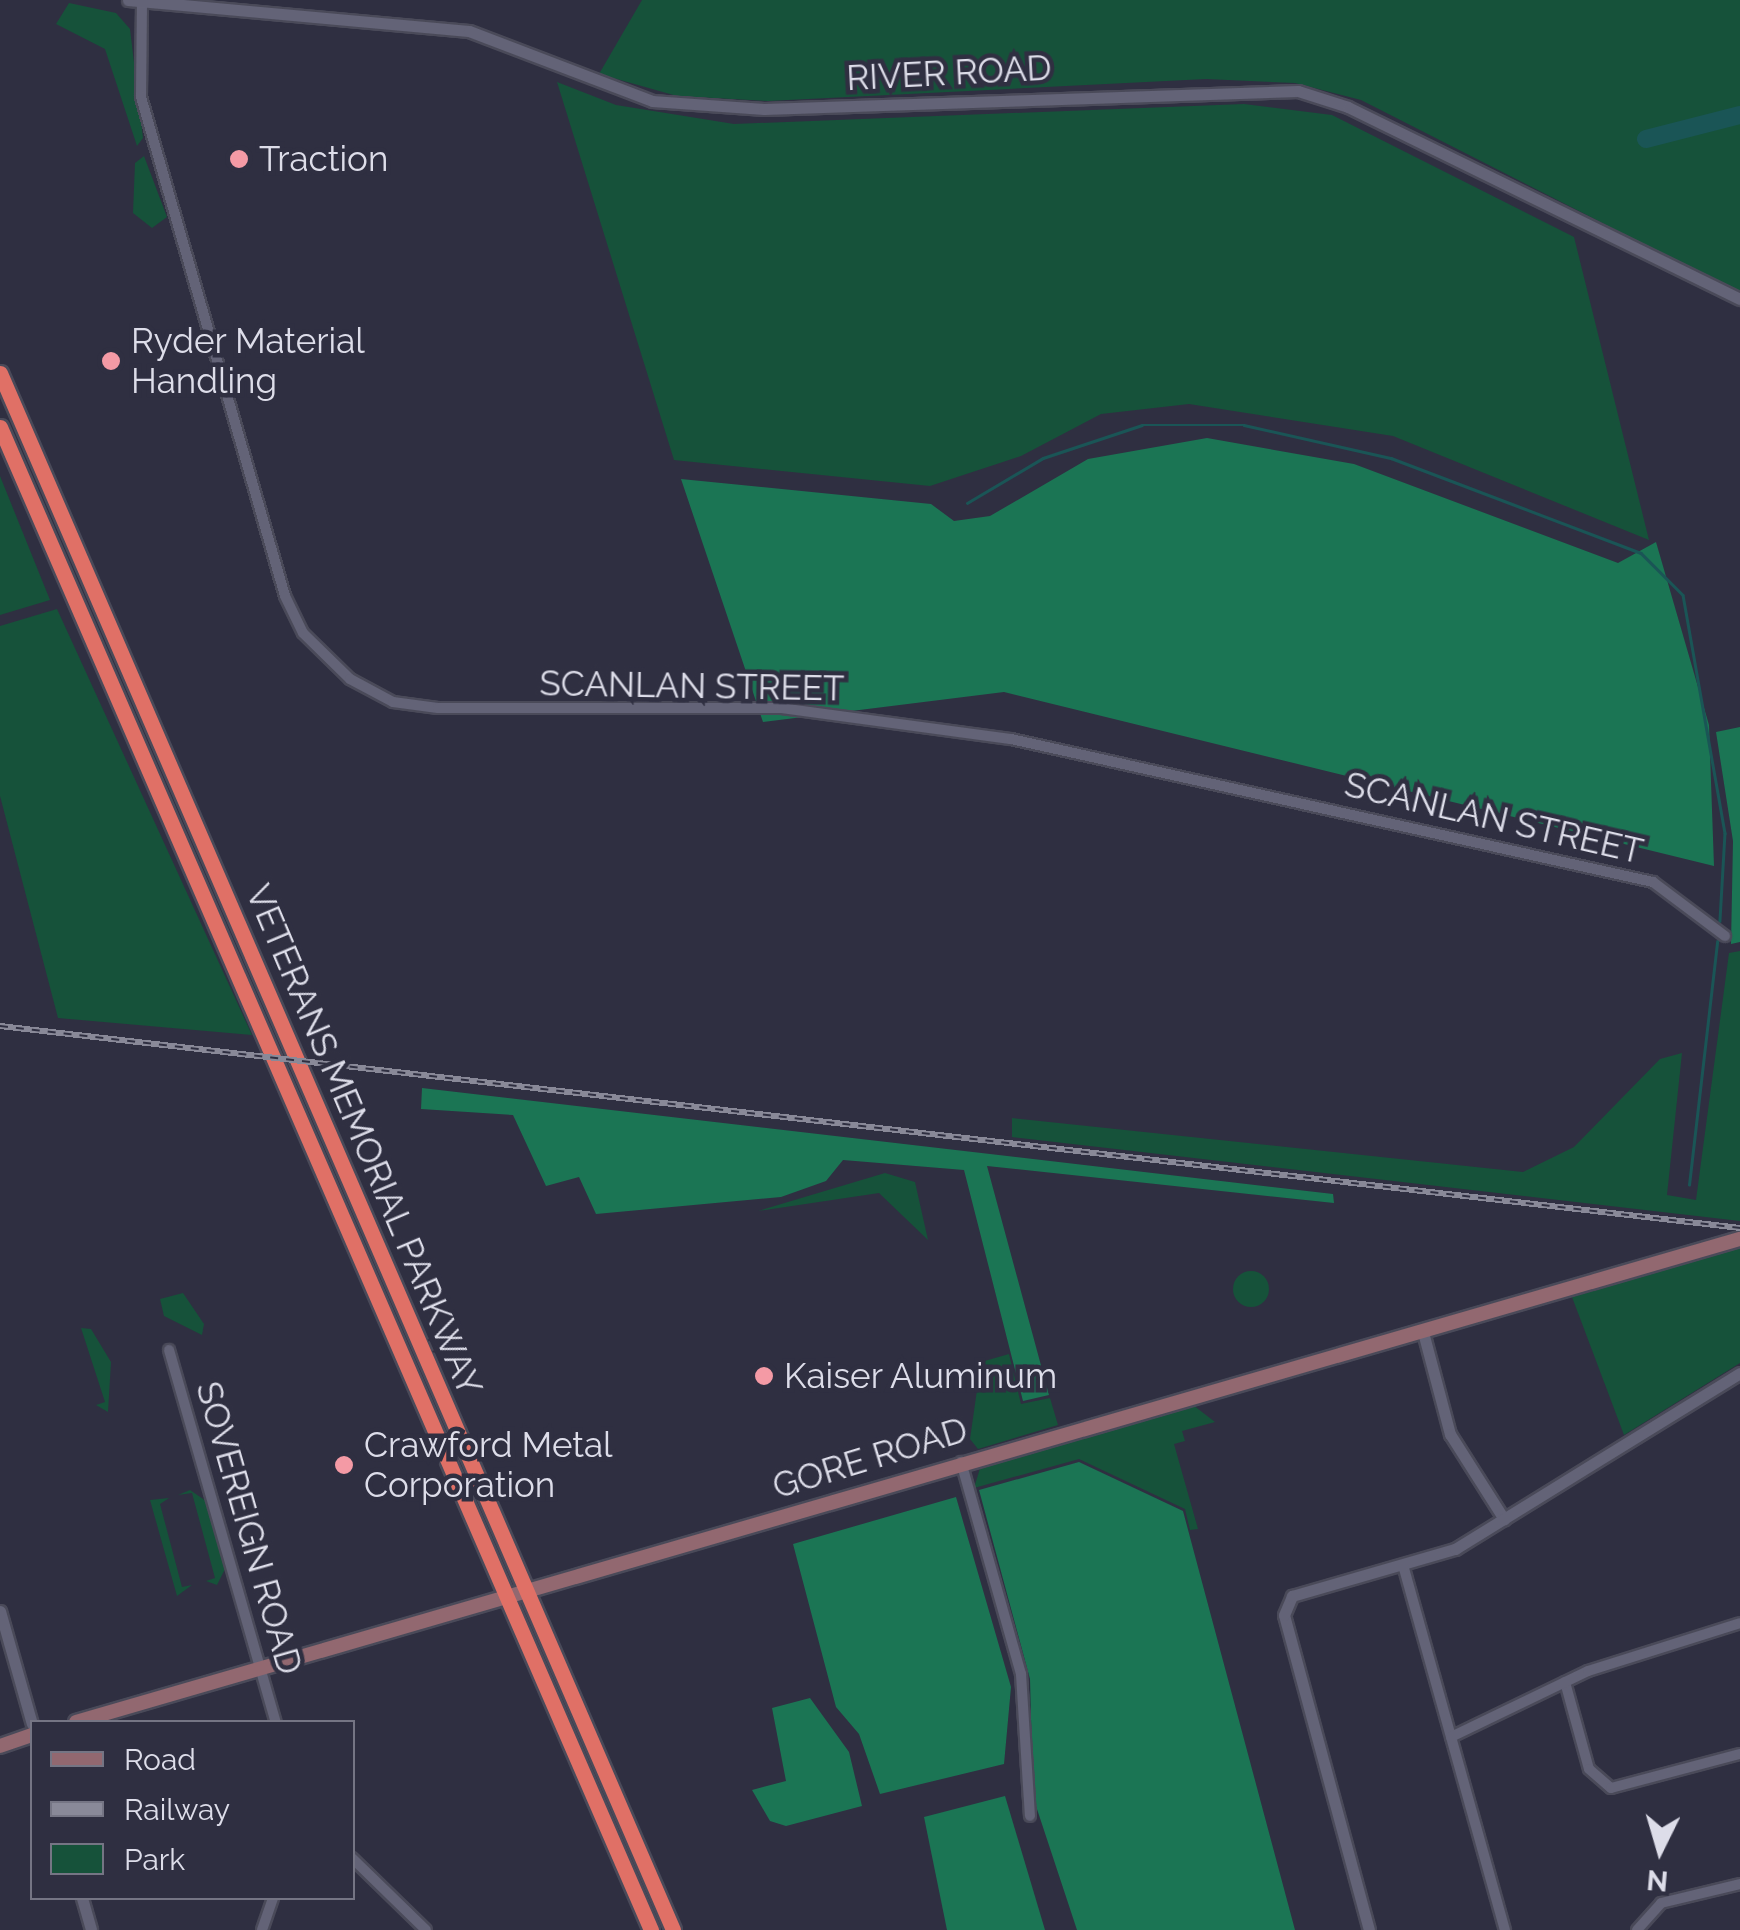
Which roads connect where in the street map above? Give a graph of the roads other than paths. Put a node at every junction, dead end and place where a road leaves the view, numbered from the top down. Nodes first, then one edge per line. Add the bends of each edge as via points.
1 (128, 0) edge
2 (142, 1) edge
3 (1740, 300) edge
4 (0, 373) edge
5 (0, 427) edge
6 (1725, 936) dead end
7 (1740, 1239) edge
8 (1423, 1332) junction
9 (168, 1350) dead end
10 (1740, 1374) edge
11 (961, 1462) junction
12 (1504, 1519) junction
13 (1403, 1565) junction
14 (526, 1592) junction
15 (508, 1598) junction
16 (0, 1611) edge
17 (1740, 1623) edge
18 (260, 1669) junction
19 (1565, 1682) junction
20 (31, 1720) edge
21 (83, 1720) edge
22 (275, 1720) edge
23 (30, 1736) edge
24 (1451, 1737) junction
25 (0, 1746) edge
26 (1740, 1754) edge
27 (1030, 1816) dead end
28 (355, 1861) edge
29 (1740, 1884) edge
30 (83, 1900) edge
31 (272, 1900) edge
32 (91, 1930) edge
33 (262, 1930) edge
34 (426, 1930) edge
35 (651, 1930) edge
36 (673, 1930) edge
37 (1369, 1930) edge
38 (1505, 1930) edge
39 (1636, 1930) edge

1 - 2 street, RIVER ROAD
2 - 3 street, RIVER ROAD via 469,31 652,101 764,109 1298,91 1348,107
2 - 6 street, SCANLAN STREET via 141,98 285,596 303,633 368,689 438,708 781,708 1011,739 1638,878
4 - 14 highway, VETERANS MEMORIAL PARKWAY
5 - 15 highway, VETERANS MEMORIAL PARKWAY
7 - 8 main road, GORE ROAD
8 - 11 main road, GORE ROAD
8 - 12 street via 1450,1434
9 - 18 street, SOVEREIGN ROAD
10 - 12 street
11 - 14 main road, GORE ROAD
11 - 27 street via 1021,1674
12 - 13 street
13 - 24 street
13 - 37 street via 1310,1588 1292,1596 1284,1615
14 - 15 main road, GORE ROAD
14 - 36 highway, VETERANS MEMORIAL PARKWAY
15 - 18 main road, GORE ROAD
15 - 35 highway, VETERANS MEMORIAL PARKWAY
16 - 20 street
17 - 19 street
18 - 21 main road, GORE ROAD
18 - 22 street, SOVEREIGN ROAD
19 - 24 street
19 - 26 street via 1598,1782 1632,1784
23 - 25 main road
24 - 38 street
28 - 34 street
29 - 39 street via 1660,1903
30 - 32 street
31 - 33 street

